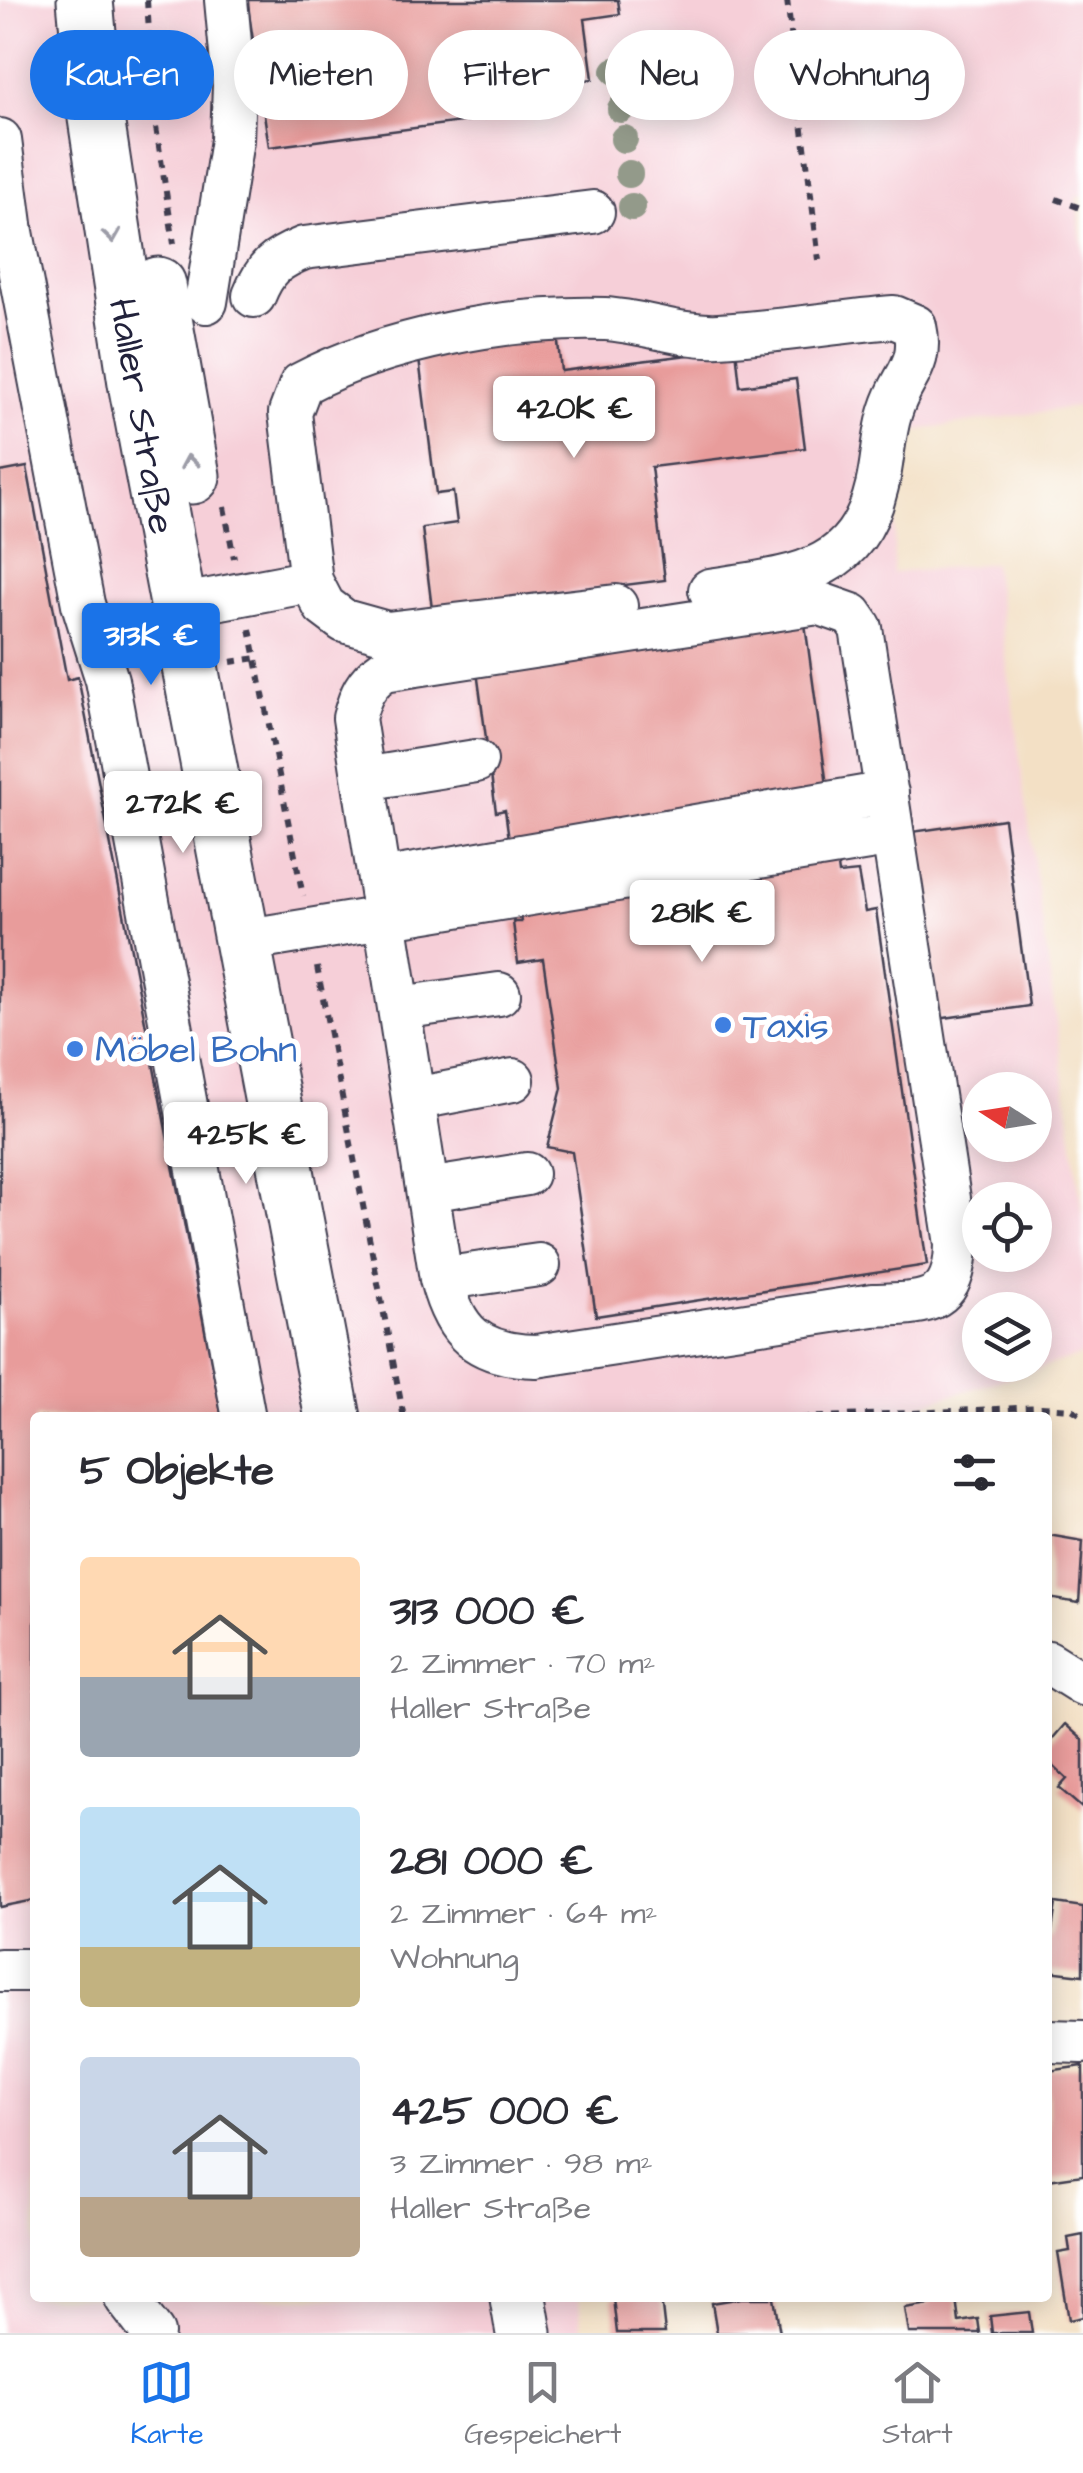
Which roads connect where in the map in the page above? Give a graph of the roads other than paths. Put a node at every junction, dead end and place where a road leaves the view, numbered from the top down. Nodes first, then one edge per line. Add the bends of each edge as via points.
1 (86, 0) edge
2 (122, 0) edge
3 (226, 0) edge
4 (0, 140) edge
5 (594, 212) dead end
6 (6, 233) edge
7 (10, 282) edge
8 (254, 296) dead end
9 (206, 302) dead end
10 (311, 581) junction
11 (211, 599) junction
12 (476, 761) dead end
13 (364, 779) junction
14 (890, 814) junction
15 (384, 900) junction
16 (277, 935) junction
17 (499, 994) dead end
18 (400, 1008) junction
19 (513, 1080) dead end
20 (414, 1099) junction
21 (527, 1174) dead end
22 (428, 1190) junction
23 (539, 1264) dead end
24 (440, 1278) junction
25 (243, 1412) edge
26 (333, 1412) edge
27 (367, 1412) edge
28 (1052, 1665) edge
29 (1083, 1684) edge
30 (0, 1970) edge
31 (30, 1970) edge
32 (1052, 2042) edge
33 (1083, 2042) edge
34 (129, 2302) edge
35 (519, 2302) edge
36 (153, 2333) edge
37 (524, 2333) edge

1 -> 11 main road, Haller Straße via 116,257
11 -> 2 main road, Haller Straße via 137,166
3 - 9 street via 232,140
4 - 6 street
5 - 8 street via 304,248 264,272
6 - 7 street
7 - 25 street via 84,604 108,680
10 - 10 street via 290,413 301,384 318,375 419,339 560,320 716,336 894,317 915,326 921,350 891,410 871,513 836,559 811,571 613,606 388,633 344,621 324,606
10 - 11 street
11 - 16 main road, Haller Straße
12 - 13 street
13 - 14 street via 354,718 370,680 384,670 818,603 852,615 861,628
13 - 15 street
14 - 15 street
14 - 24 street via 956,1244 956,1263 935,1300 512,1356 466,1334 449,1312
15 - 16 street
15 - 18 street
16 - 26 main road, Haller Straße
16 - 27 main road, Haller Straße
17 - 18 street
18 - 20 street
19 - 20 street
20 - 22 street
21 - 22 street
22 - 24 street
23 - 24 street
28 - 29 street
30 - 31 street
32 - 33 street
34 - 36 street
35 - 37 main road

